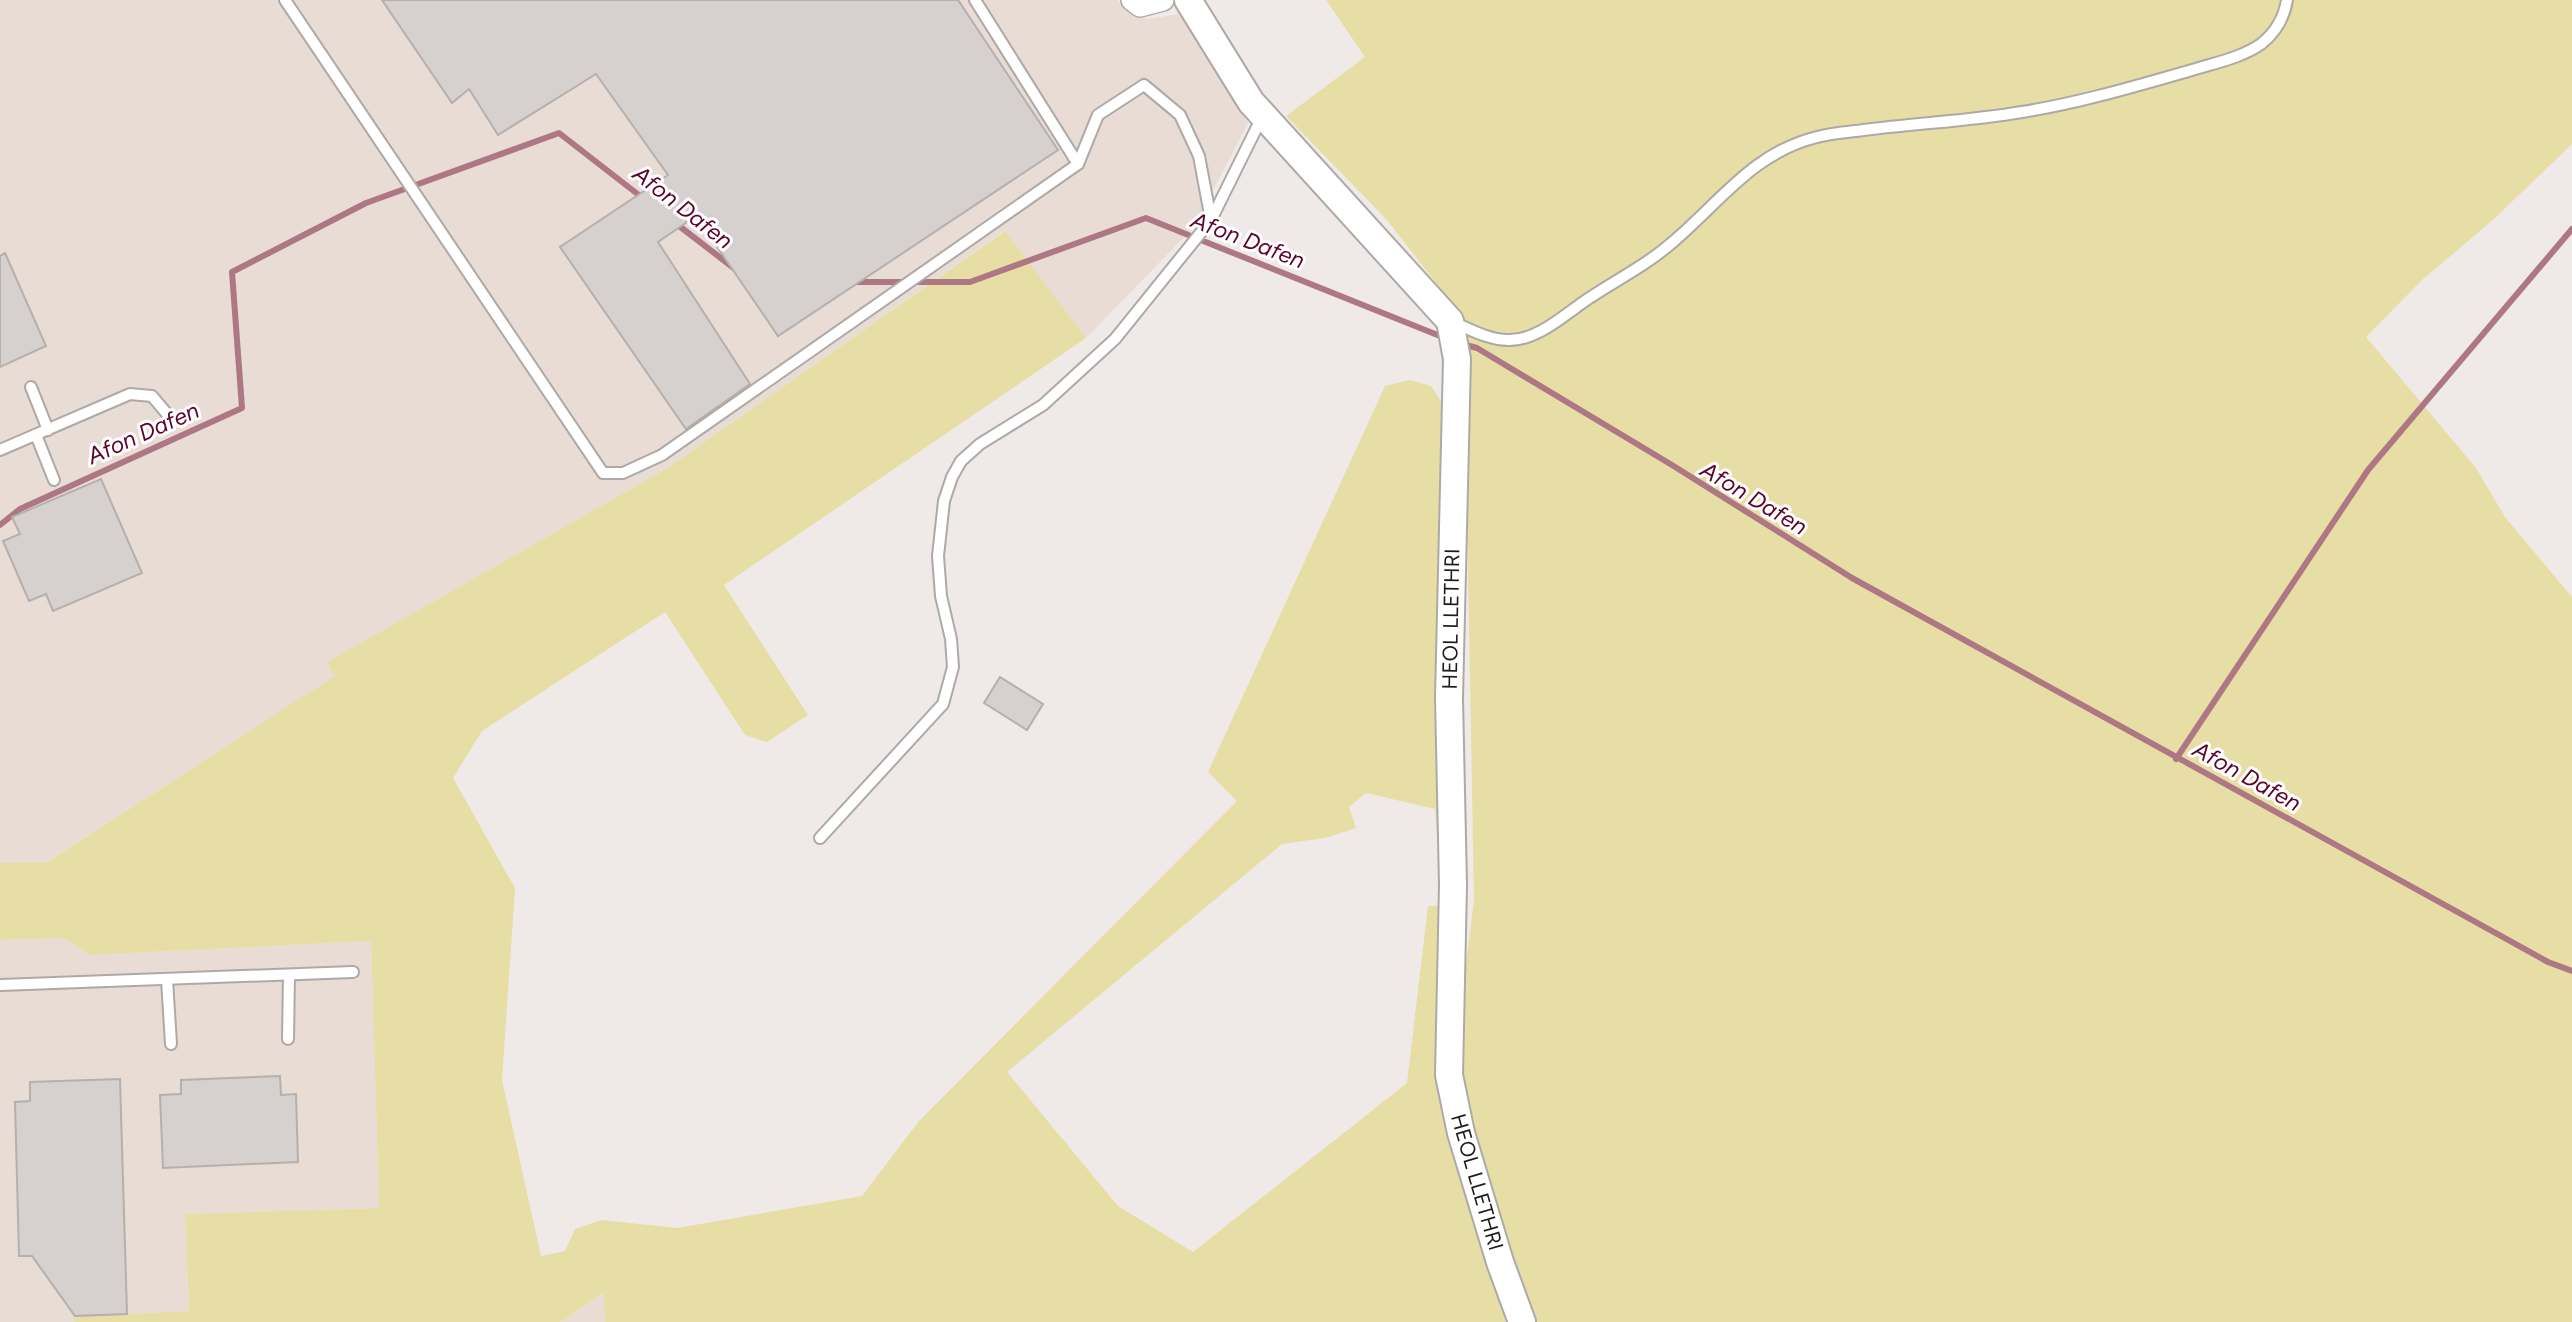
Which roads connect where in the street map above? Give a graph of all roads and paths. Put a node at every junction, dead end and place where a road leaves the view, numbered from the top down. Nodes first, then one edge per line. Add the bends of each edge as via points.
1 (285, 0) edge
2 (975, 0) edge
3 (1132, 0) edge
4 (1163, 0) edge
5 (1188, 0) edge
6 (2287, 0) edge
7 (1264, 115) junction
8 (1078, 164) junction
9 (1211, 220) junction
10 (1450, 321) junction
11 (31, 387) dead end
12 (169, 415) dead end
13 (48, 430) junction
14 (36, 435) junction
15 (0, 450) edge
16 (54, 480) dead end
17 (820, 838) dead end
18 (353, 972) dead end
19 (289, 975) junction
20 (167, 980) junction
21 (0, 985) edge
22 (288, 1039) dead end
23 (171, 1044) dead end
24 (1522, 1322) edge

1 - 8 lane via 603,473 623,473 662,455
2 - 8 lane
3 - 4 street via 1140,6
5 - 7 street via 1251,102
6 - 10 lane via 2275,31 2230,59 2022,112 1819,136 1786,146 1758,163 1649,261 1528,337 1499,339
7 - 9 lane
7 - 10 street
8 - 9 lane via 1098,115 1144,85 1180,116 1199,156
9 - 17 lane via 1115,340 1043,405 961,461 944,501 938,556 953,667 943,704
10 - 24 street, HEOL LLETHRI via 1457,359 1449,698 1453,885 1449,1075 1461,1133
11 - 13 lane
12 - 13 lane via 152,396 130,394
13 - 14 lane
14 - 15 lane
14 - 16 lane
18 - 19 lane
19 - 20 lane
19 - 22 lane
20 - 21 lane
20 - 23 lane

